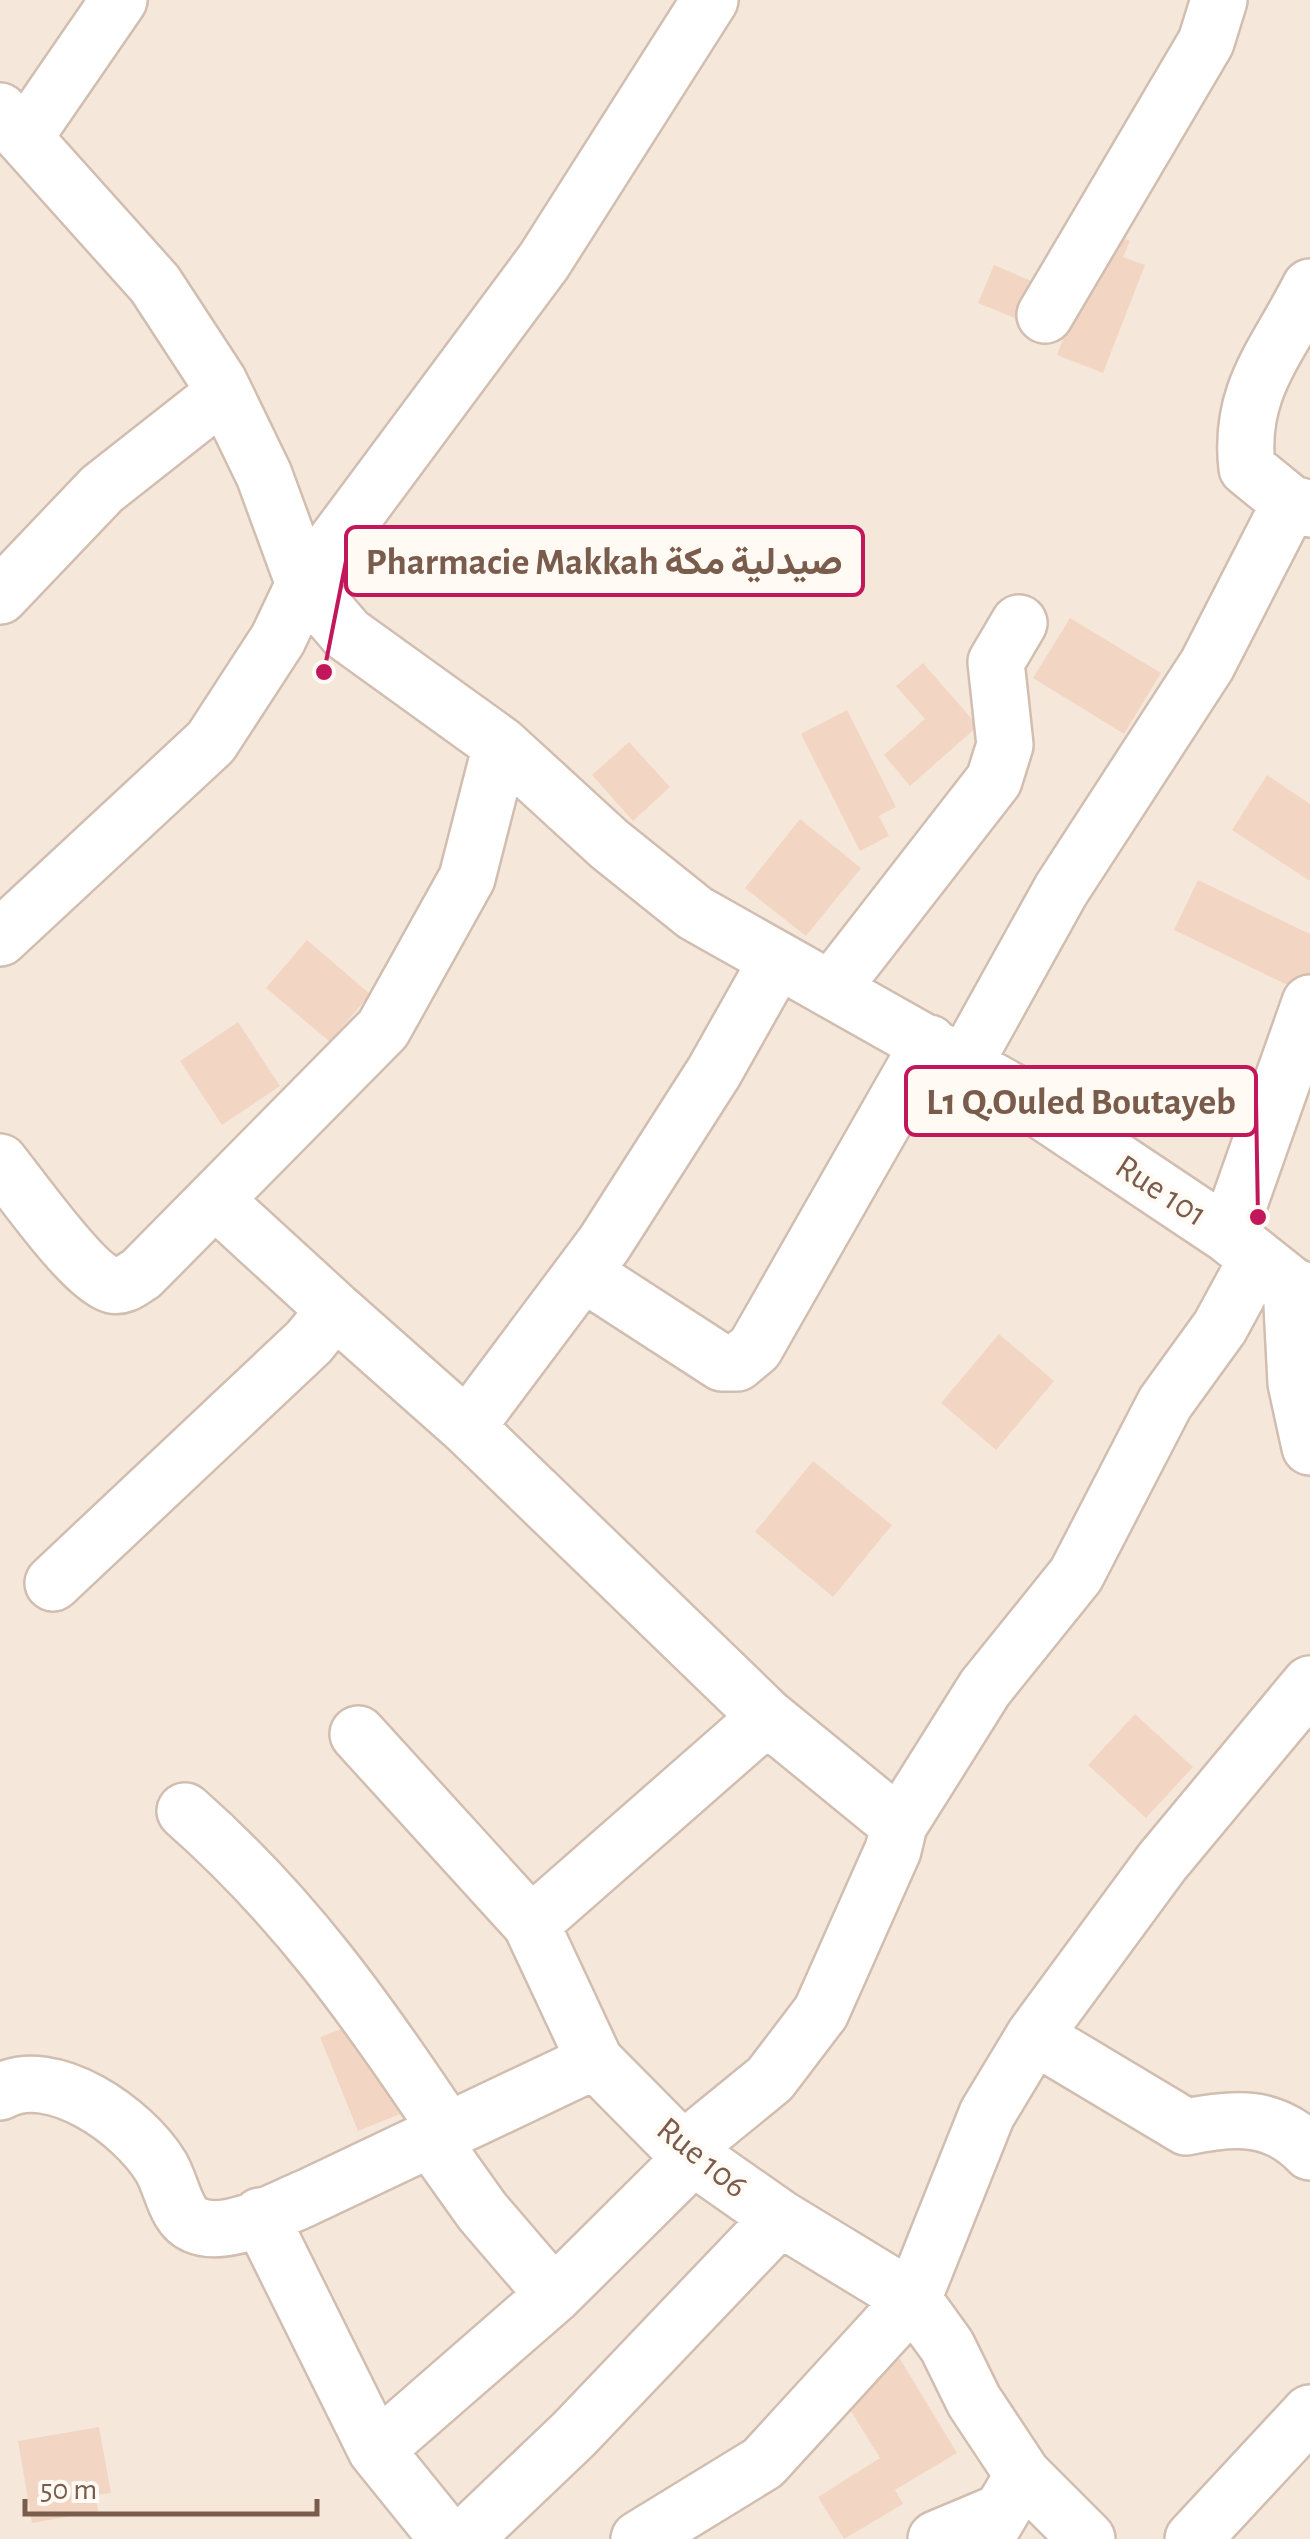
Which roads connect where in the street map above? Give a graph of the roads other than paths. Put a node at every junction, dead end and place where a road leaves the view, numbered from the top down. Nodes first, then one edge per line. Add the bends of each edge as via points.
1 (118, 0) edge
2 (710, 0) edge
3 (1220, 0) edge
4 (12, 124) edge
5 (1310, 287) edge
6 (1045, 314) dead end
7 (224, 393) junction
8 (1300, 506) edge
9 (304, 584) junction
10 (0, 596) edge
11 (1020, 624) dead end
12 (501, 745) junction
13 (0, 938) edge
14 (763, 952) junction
15 (833, 987) junction
16 (1310, 1004) edge
17 (947, 1053) junction
18 (0, 1162) edge
19 (216, 1201) junction
20 (1272, 1268) edge
21 (583, 1273) junction
22 (335, 1310) junction
23 (467, 1427) junction
24 (1310, 1447) edge
25 (52, 1584) dead end
26 (1310, 1684) edge
27 (767, 1718) junction
28 (358, 1734) dead end
29 (185, 1811) dead end
30 (899, 1825) junction
31 (530, 1924) junction
32 (1034, 2036) junction
33 (595, 2061) junction
34 (0, 2092) edge
35 (439, 2134) junction
36 (1310, 2152) edge
37 (688, 2153) junction
38 (260, 2216) junction
39 (780, 2218) junction
40 (554, 2295) junction
41 (913, 2299) junction
42 (1310, 2412) edge
43 (376, 2450) junction
44 (1002, 2509) edge
45 (473, 2534) edge
46 (640, 2539) edge
47 (936, 2539) edge
48 (1088, 2539) edge
49 (1193, 2539) edge

1 - 4 street
2 - 9 street via 544,261
3 - 6 street via 1206,42
4 - 7 street via 155,284
5 - 8 street via 1249,399 1243,435 1247,468
7 - 9 street via 264,475
7 - 10 street via 102,489
8 - 17 street via 1207,665
9 - 12 street, Rue 101 via 347,634
9 - 13 street via 278,640 211,742
11 - 15 street via 996,662 1006,745 994,780
12 - 14 street, Rue 101 via 695,913
12 - 19 street via 467,878 383,1029
14 - 15 street, Rue 101
14 - 21 street via 714,1072
15 - 17 street, Rue 101
16 - 20 street
17 - 20 street, Rue 101
17 - 21 street via 755,1348 737,1362 722,1362
18 - 19 street via 75,1256 110,1285 124,1286 141,1274
19 - 22 street
20 - 24 street
20 - 30 street via 1165,1403 1076,1575 985,1688
21 - 23 street
22 - 23 street
22 - 25 street
23 - 27 street
26 - 32 street via 1162,1862
27 - 30 street
27 - 31 street
28 - 31 street, Rue 106
29 - 35 street via 238,1858 354,1990
30 - 37 street via 821,2012 770,2079
31 - 33 street, Rue 106
32 - 36 street via 1186,2127 1263,2120
32 - 41 street via 987,2114
33 - 35 street
33 - 37 street, Rue 106
34 - 38 street via 16,2083 48,2083 80,2095 143,2144 192,2224 209,2229
35 - 38 street
35 - 40 street via 482,2210
37 - 39 street, Rue 106
37 - 40 street
38 - 43 street
39 - 41 street, Rue 106
39 - 45 street
40 - 43 street
41 - 44 street, Rue 106 via 947,2346 974,2401
41 - 46 street via 762,2464
42 - 49 street
43 - 45 street
44 - 47 street
44 - 48 street, Rue 106

